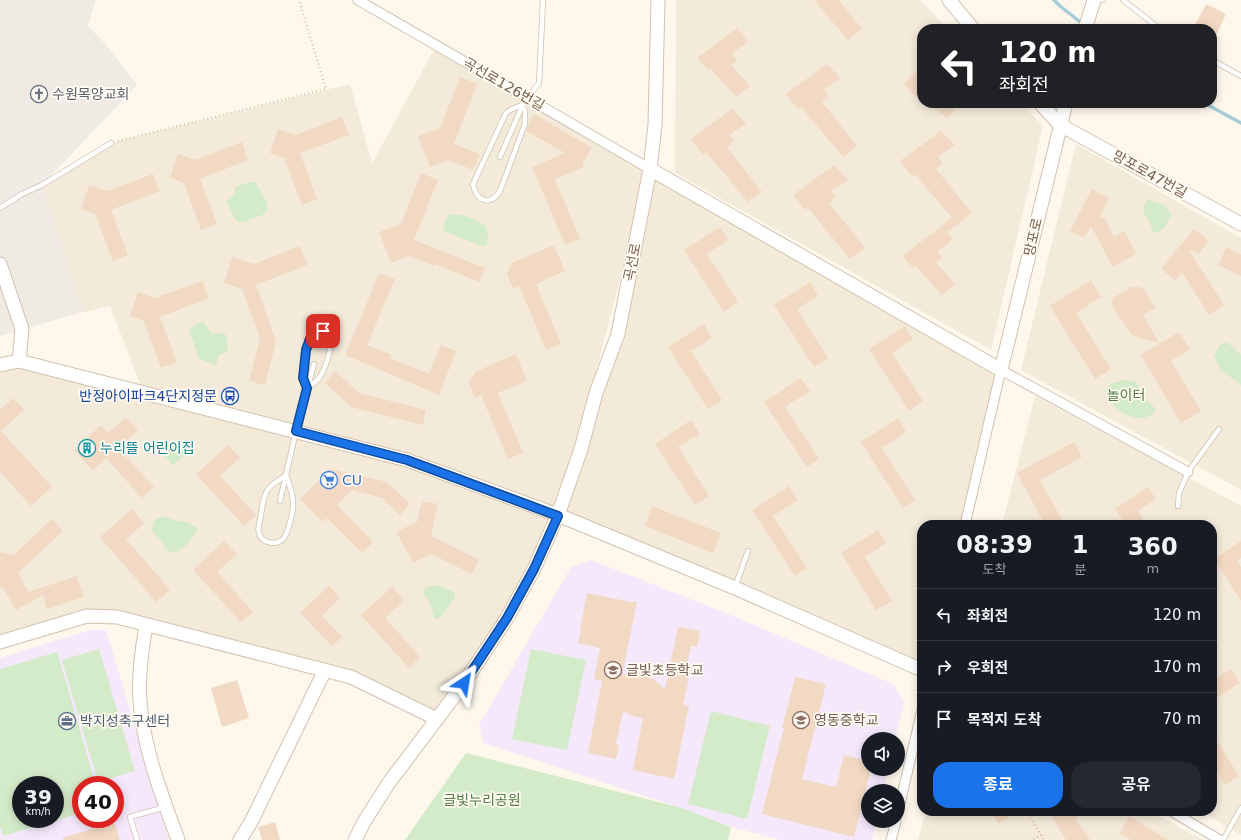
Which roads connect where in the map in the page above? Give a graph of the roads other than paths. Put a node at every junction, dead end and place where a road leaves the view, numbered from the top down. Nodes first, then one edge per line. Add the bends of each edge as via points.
1 (358, 0) edge
2 (543, 0) edge
3 (658, 0) edge
4 (949, 0) edge
5 (1094, 0) edge
6 (1123, 0) edge
7 (969, 24) edge
8 (1087, 24) edge
9 (1154, 24) edge
10 (1217, 63) edge
11 (1241, 76) edge
12 (525, 100) junction
13 (1045, 108) edge
14 (1065, 108) edge
15 (1060, 125) junction
16 (111, 143) road end
17 (500, 157) dead end
18 (650, 169) junction
19 (0, 208) edge
20 (1241, 224) edge
21 (0, 264) edge
22 (19, 361) junction
23 (314, 364) dead end
24 (0, 365) edge
25 (1001, 370) junction
26 (307, 388) junction
27 (1219, 429) dead end
28 (296, 431) junction
29 (1188, 472) junction
30 (286, 475) junction
31 (280, 501) dead end
32 (1178, 506) dead end
33 (558, 516) junction
34 (966, 520) edge
35 (748, 551) dead end
36 (735, 588) junction
37 (146, 625) junction
38 (0, 642) edge
39 (917, 668) edge
40 (325, 670) junction
41 (437, 719) junction
42 (917, 731) edge
43 (905, 784) edge
44 (166, 806) junction
45 (1241, 808) edge
46 (1180, 816) edge
47 (894, 828) edge
48 (136, 840) edge
49 (178, 840) edge
50 (240, 840) edge
51 (355, 840) edge
52 (891, 840) edge
53 (1220, 840) edge
54 (1223, 840) edge

1 - 12 street, 곡선로126번길
2 - 12 lane via 539,83
3 - 18 street, 곡선로 via 655,125
4 - 7 street
5 - 8 street
6 - 9 lane
10 - 11 lane
12 - 12 lane via 526,124 500,191 492,199 483,200 476,194 473,184 506,113
12 - 17 lane
12 - 18 street, 곡선로126번길
13 - 15 street, 망포로47번길
14 - 15 street, 망포로
15 - 20 street, 망포로47번길
15 - 25 street, 망포로
16 - 19 lane
18 - 25 street
18 - 33 street, 곡선로 via 618,334 596,392 581,449
21 - 22 street via 22,329
22 - 24 street
22 - 28 street
23 - 26 lane
25 - 29 street
25 - 34 street
26 - 26 lane via 319,378 326,364 332,342 327,332 316,331 311,336 306,350 303,378
26 - 28 lane
27 - 29 lane
28 - 30 lane
28 - 33 street via 407,460
29 - 32 lane via 1179,493
30 - 30 lane via 294,503 287,532 282,540 271,543 263,540 259,534 264,499 268,488
30 - 31 lane
33 - 36 street
33 - 41 street, 곡선로 via 534,569 507,618
35 - 36 lane
36 - 39 street
37 - 38 street via 117,617 87,616
37 - 40 street
37 - 44 street via 141,656 140,701 145,740
40 - 41 street via 351,677
40 - 50 street via 252,822
41 - 51 street, 곡선로 via 388,784
42 - 43 street
44 - 48 lane via 130,817
44 - 49 street
45 - 54 lane
46 - 53 street
47 - 52 street

